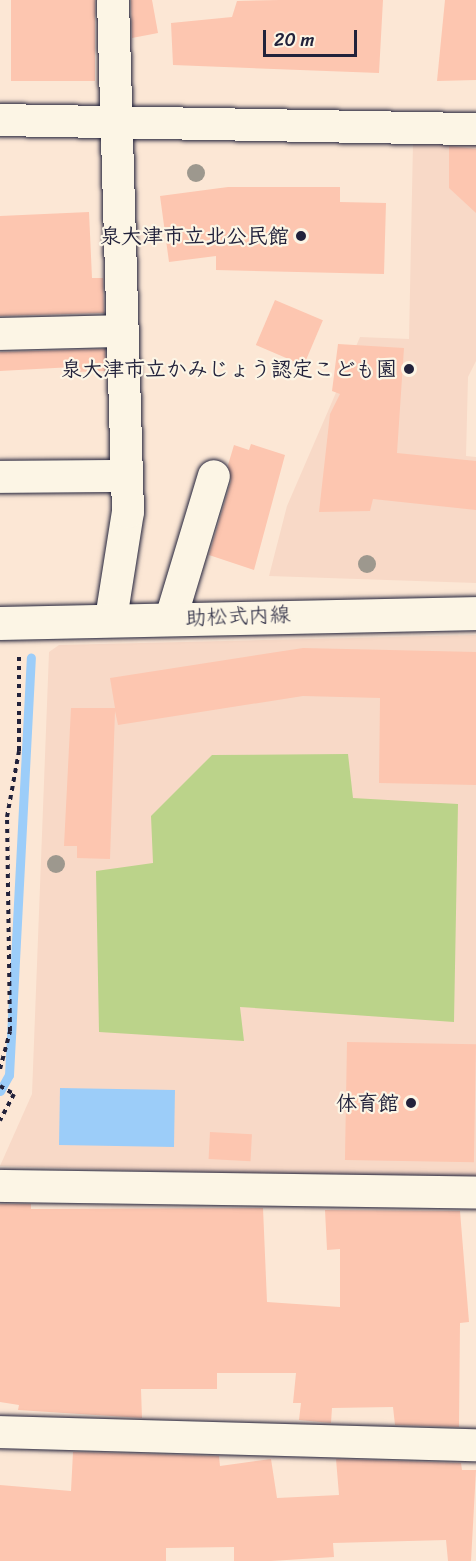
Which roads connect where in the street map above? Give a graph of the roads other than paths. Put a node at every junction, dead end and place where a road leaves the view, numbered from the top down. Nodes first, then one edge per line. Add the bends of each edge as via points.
1 (113, 0) edge
2 (0, 120) edge
3 (115, 121) junction
4 (476, 129) edge
5 (122, 331) junction
6 (0, 334) edge
7 (127, 476) junction
8 (214, 476) dead end
9 (0, 477) edge
10 (476, 613) edge
11 (171, 618) junction
12 (111, 620) junction
13 (9, 623) edge
14 (0, 1186) edge
15 (476, 1193) edge
16 (0, 1432) edge
17 (476, 1444) edge

1 - 3 street
2 - 3 street
3 - 4 street
3 - 5 street
5 - 6 street
5 - 7 street
7 - 9 street
7 - 12 street via 128,512
8 - 11 street
10 - 11 street, 助松式内線
11 - 12 street, 助松式内線
12 - 13 street, 助松式内線
14 - 15 street
16 - 17 street via 38,1437

